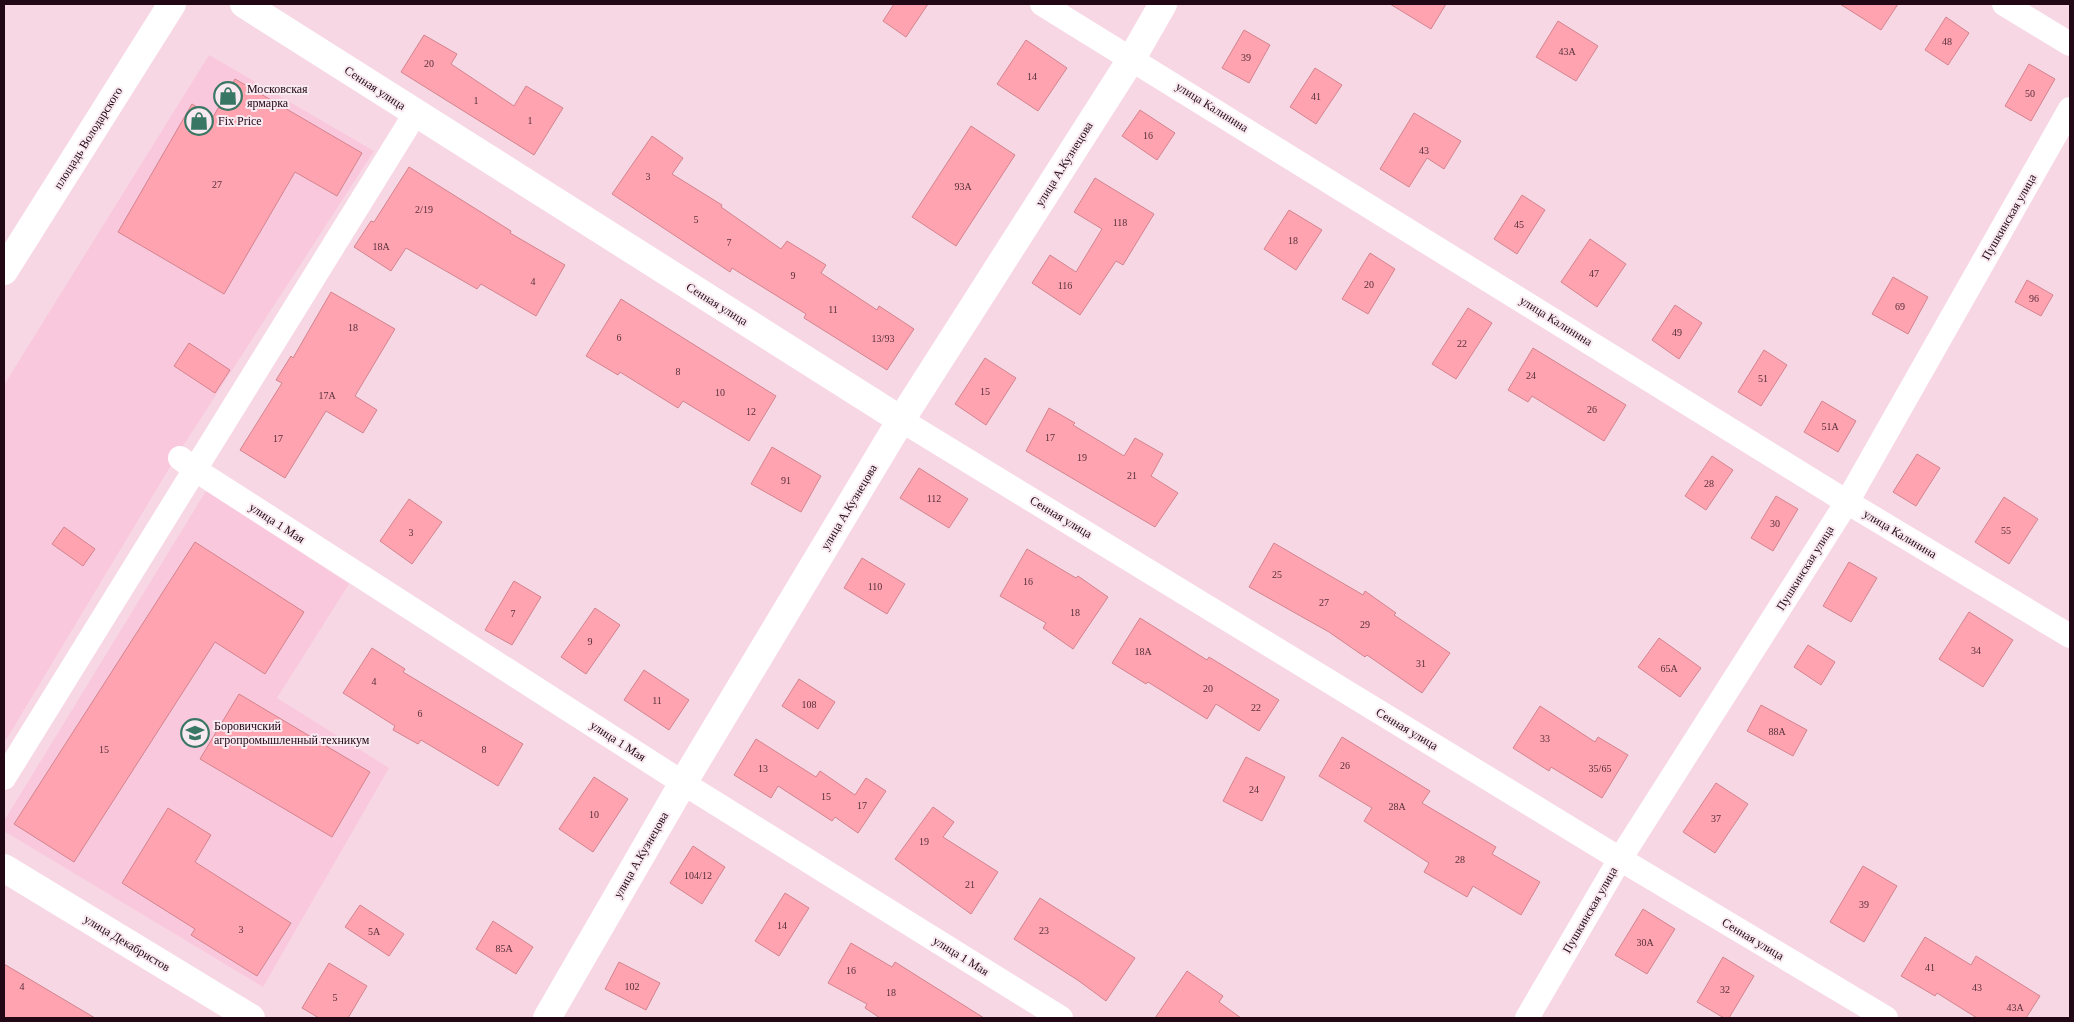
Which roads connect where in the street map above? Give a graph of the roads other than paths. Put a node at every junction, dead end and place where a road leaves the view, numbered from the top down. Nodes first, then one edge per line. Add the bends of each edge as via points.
1 (172, 4) edge
2 (244, 4) edge
3 (1042, 4) edge
4 (1162, 4) edge
5 (2004, 4) edge
6 (2070, 44) edge
7 (1132, 58) junction
8 (2070, 109) edge
9 (415, 114) junction
10 (4, 271) edge
11 (901, 420) junction
12 (187, 464) junction
13 (1847, 502) junction
14 (2070, 636) edge
15 (4, 778) edge
16 (684, 783) junction
17 (1620, 859) junction
18 (4, 868) edge
19 (251, 1018) edge
20 (547, 1018) edge
21 (1061, 1018) edge
22 (1527, 1018) edge
23 (1886, 1018) edge

1 - 10 main road, площадь Володарского
2 - 9 main road, Сенная улица
3 - 7 street, улица Калинина
4 - 7 main road, улица А.Кузнецова
5 - 6 street
7 - 11 main road, улица А.Кузнецова
7 - 13 street, улица Калинина
8 - 13 street, Пушкинская улица
9 - 11 main road, Сенная улица
9 - 12 street
11 - 16 main road, улица А.Кузнецова
11 - 17 street, Сенная улица
12 - 15 street
12 - 16 street, улица 1 Мая
13 - 14 street, улица Калинина
13 - 17 street, Пушкинская улица
16 - 20 main road, улица А.Кузнецова
16 - 21 street, улица 1 Мая
17 - 22 street, Пушкинская улица
17 - 23 street, Сенная улица
18 - 19 main road, улица Декабристов

